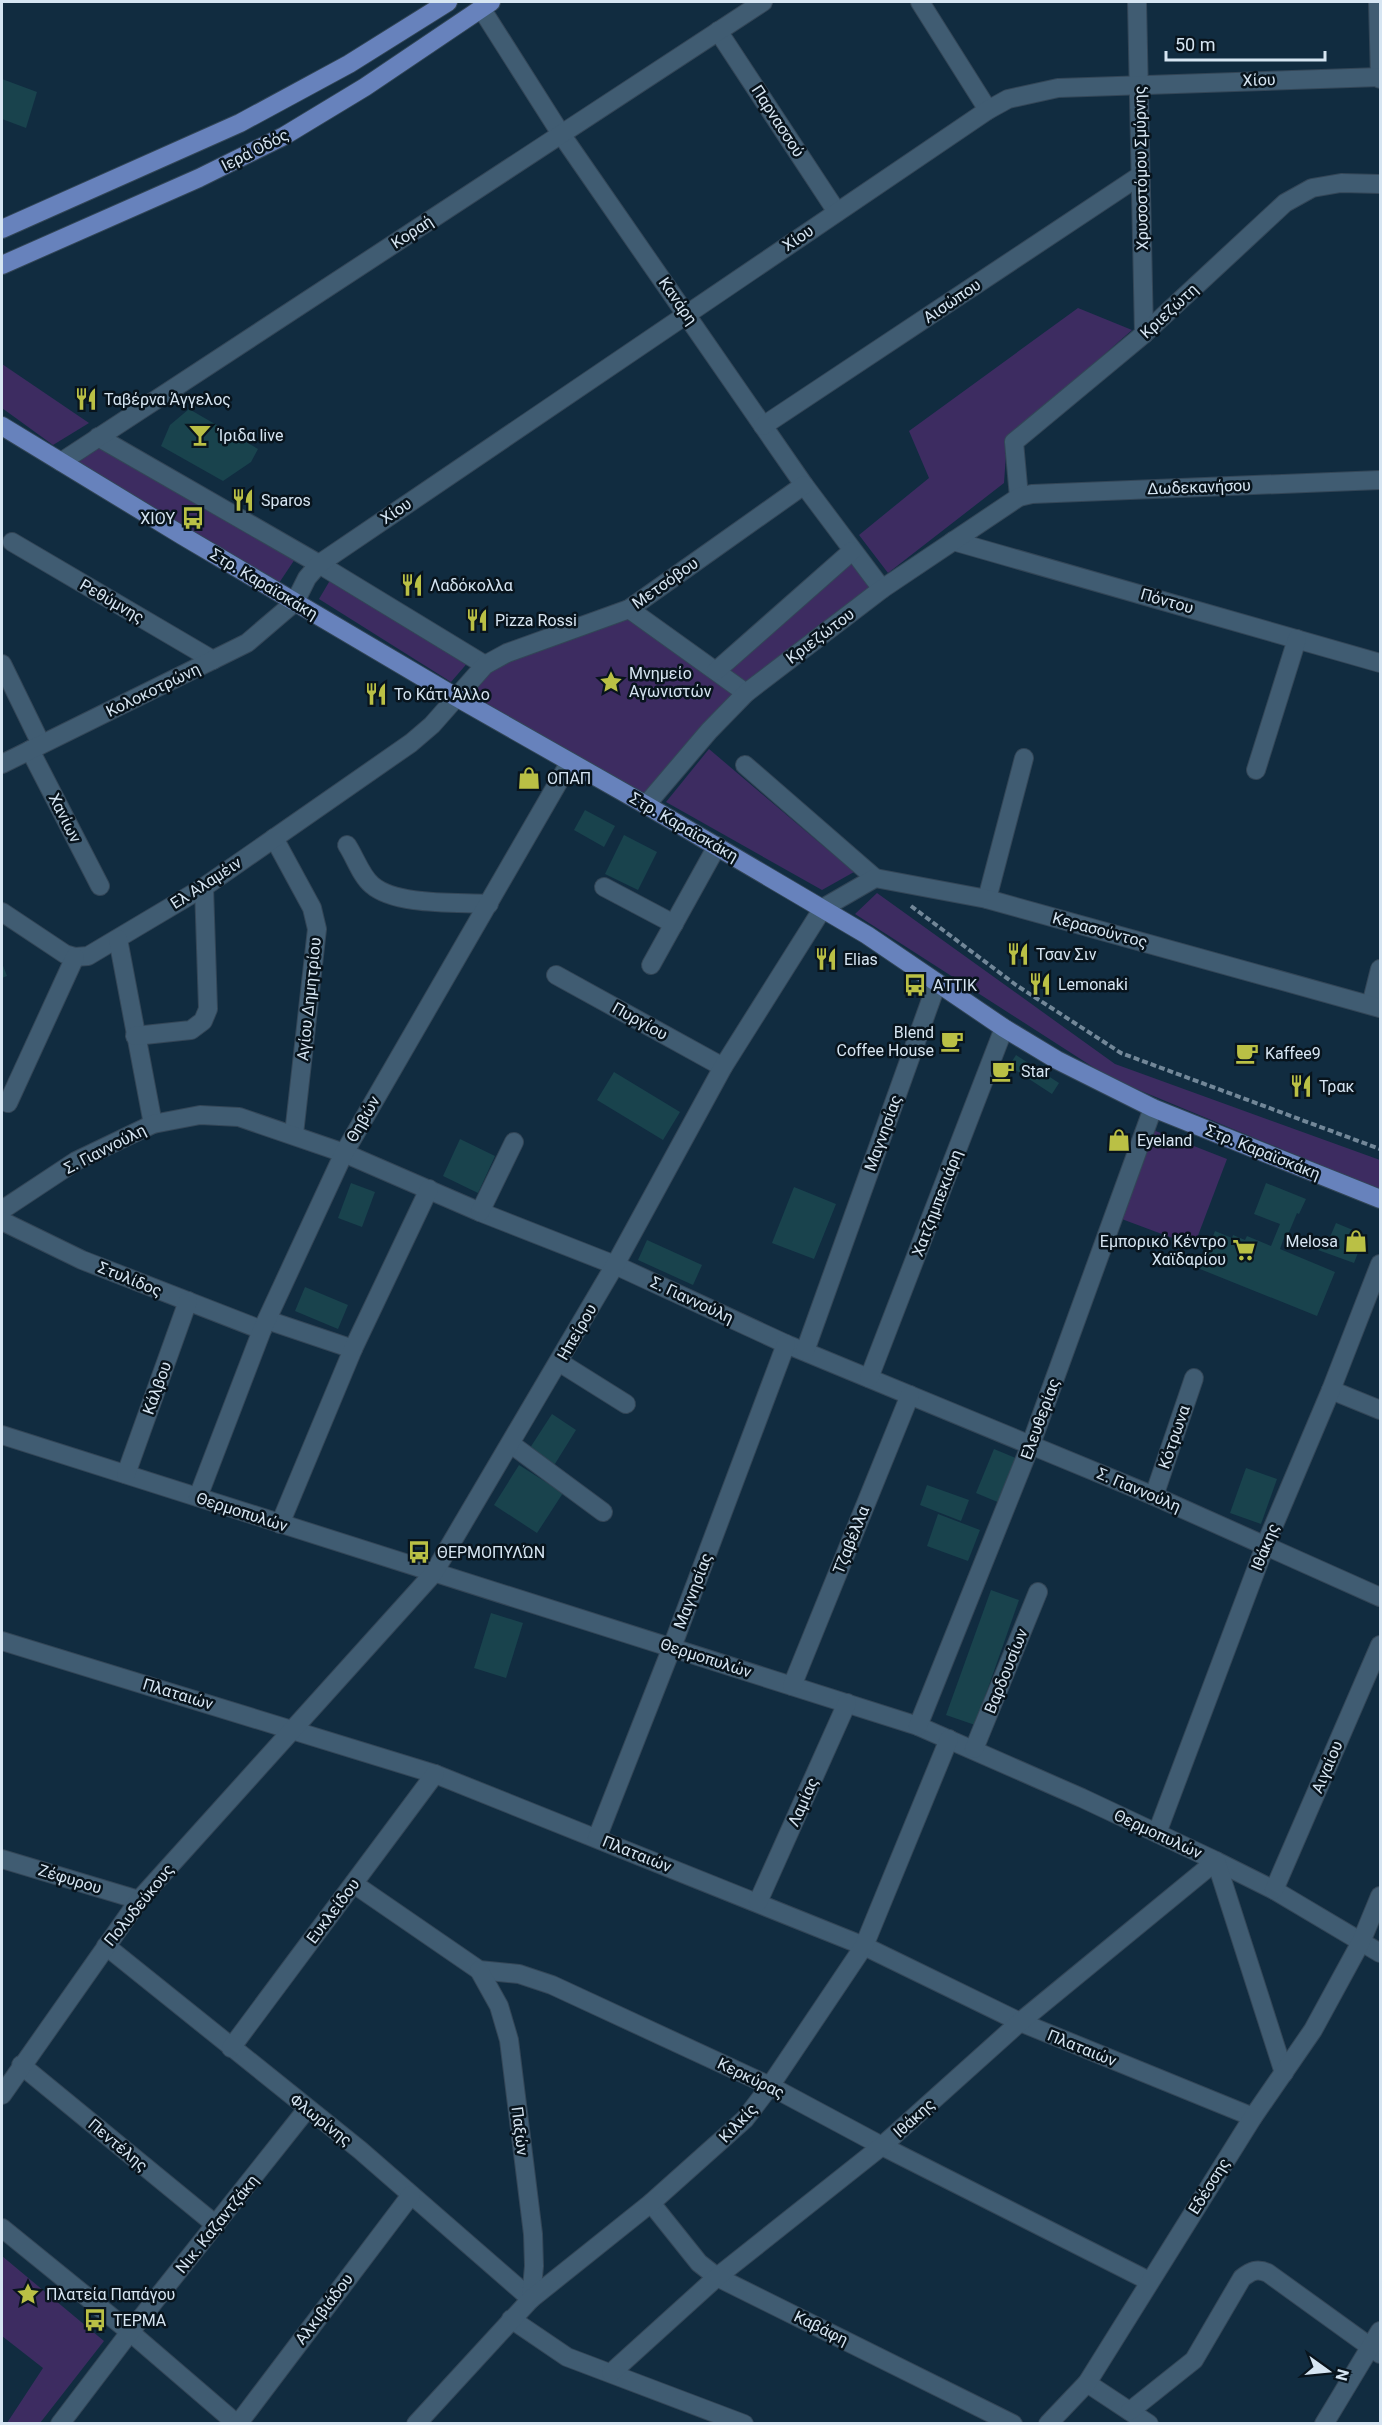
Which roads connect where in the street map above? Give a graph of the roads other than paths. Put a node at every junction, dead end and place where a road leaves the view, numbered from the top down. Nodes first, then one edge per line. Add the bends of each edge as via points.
1 (448, 2) edge
2 (763, 2) edge
3 (920, 2) edge
4 (1137, 2) edge
5 (1378, 2) edge
6 (486, 5) edge
7 (718, 31) junction
8 (1380, 78) edge
9 (1138, 84) junction
10 (988, 110) junction
11 (561, 134) junction
12 (1141, 176) junction
13 (1380, 184) edge
14 (837, 212) junction
15 (2, 229) edge
16 (2, 265) edge
17 (687, 313) junction
18 (1144, 334) junction
19 (2, 426) edge
20 (763, 426) junction
21 (98, 437) junction
22 (61, 462) junction
23 (1380, 480) edge
24 (804, 485) junction
25 (1019, 497) junction
26 (953, 541) junction
27 (12, 543) dead end
28 (852, 551) junction
29 (319, 564) junction
30 (882, 589) junction
31 (296, 602) junction
32 (629, 609) junction
33 (1297, 639) junction
34 (213, 660) junction
35 (1380, 663) edge
36 (2, 664) edge
37 (485, 665) junction
38 (716, 671) junction
39 (746, 693) junction
40 (456, 697) junction
41 (36, 747) junction
42 (1024, 758) dead end
43 (570, 762) junction
44 (2, 764) edge
45 (745, 765) dead end
46 (1256, 770) dead end
47 (646, 805) junction
48 (274, 838) junction
49 (347, 845) dead end
50 (717, 846) junction
51 (875, 878) junction
52 (100, 886) dead end
53 (204, 887) junction
54 (604, 887) dead end
55 (987, 899) junction
56 (489, 904) junction
57 (823, 909) junction
58 (2, 912) edge
59 (674, 924) junction
60 (118, 939) junction
61 (75, 957) junction
62 (651, 965) dead end
63 (1380, 969) edge
64 (556, 975) dead end
65 (938, 983) junction
66 (1376, 1006) edge
67 (1004, 1028) junction
68 (135, 1036) junction
69 (723, 1067) junction
70 (8, 1103) dead end
71 (1153, 1107) junction
72 (153, 1124) junction
73 (294, 1134) junction
74 (514, 1142) dead end
75 (344, 1152) junction
76 (429, 1189) junction
77 (1380, 1199) edge
78 (2, 1210) edge
79 (480, 1212) junction
80 (2, 1221) edge
81 (1380, 1264) edge
82 (615, 1265) junction
83 (188, 1301) junction
84 (264, 1325) junction
85 (786, 1344) junction
86 (353, 1349) junction
87 (805, 1351) junction
88 (559, 1362) junction
89 (869, 1378) junction
90 (1194, 1378) dead end
91 (1331, 1390) junction
92 (910, 1395) junction
93 (626, 1404) dead end
94 (1380, 1410) edge
95 (2, 1435) edge
96 (511, 1444) junction
97 (1031, 1444) junction
98 (126, 1474) junction
99 (1154, 1496) junction
100 (198, 1497) junction
101 (603, 1512) dead end
102 (280, 1524) junction
103 (1265, 1546) junction
104 (433, 1574) junction
105 (1038, 1592) dead end
106 (1380, 1597) edge
107 (2, 1641) edge
108 (1380, 1645) edge
109 (672, 1647) junction
110 (792, 1686) junction
111 (847, 1703) junction
112 (918, 1726) junction
113 (293, 1728) junction
114 (949, 1739) junction
115 (974, 1749) junction
116 (435, 1774) junction
117 (1157, 1833) junction
118 (597, 1838) junction
119 (2, 1859) edge
120 (1216, 1861) junction
121 (354, 1884) junction
122 (1274, 1890) junction
123 (1380, 1896) edge
124 (139, 1900) junction
125 (758, 1902) junction
126 (1361, 1942) junction
127 (106, 1946) junction
128 (864, 1946) junction
129 (1380, 1953) edge
130 (479, 1970) junction
131 (1020, 2022) junction
132 (231, 2048) junction
133 (21, 2065) junction
134 (1284, 2073) junction
135 (770, 2086) junction
136 (2, 2095) edge
137 (307, 2109) junction
138 (1253, 2117) junction
139 (882, 2146) junction
140 (411, 2195) junction
141 (651, 2203) junction
142 (216, 2226) junction
143 (2, 2228) edge
144 (717, 2277) junction
145 (1149, 2281) junction
146 (531, 2299) junction
147 (511, 2319) junction
148 (1380, 2331) edge
149 (130, 2332) junction
150 (1376, 2350) edge
151 (610, 2373) junction
152 (1087, 2383) junction
153 (1130, 2411) junction
154 (60, 2424) edge
155 (237, 2424) edge
156 (416, 2424) edge
157 (744, 2424) edge
158 (1014, 2424) edge
159 (1048, 2424) edge
160 (1149, 2424) edge
161 (1324, 2424) edge

1 - 15 main road, Ιερά Οδός via 349,64 240,123
2 - 7 street, Κοραή
3 - 10 street
4 - 9 street, Χρυσοστόμου Σμύρνης
5 - 8 street
6 - 11 street, Κανάρη
6 - 16 main road, Ιερά Οδός via 284,136 189,183
7 - 11 street, Κοραή
7 - 14 street, Παρνασσού
8 - 9 street, Χίου
9 - 10 street, Χίου via 1058,88 1008,99
9 - 12 street, Χρυσοστόμου Σμύρνης
10 - 14 street, Χίου
11 - 17 street, Κανάρη
11 - 21 street, Κοραή
12 - 18 street, Χρυσοστόμου Σμύρνης
12 - 20 street, Αισώπου
13 - 18 street, Κριεζώτη via 1341,183 1312,188 1285,203
14 - 17 street, Χίου
17 - 20 street, Κανάρη
17 - 29 street, Χίου
18 - 25 street, Κριεζώτη via 1014,442
19 - 22 main road, Στρ. Καραϊσκάκη
20 - 24 street, Κανάρη
21 - 22 street, Κοραή
21 - 29 street
22 - 31 main road, Στρ. Καραϊσκάκη
23 - 25 street, Δωδεκανήσου
24 - 28 street, Κανάρη
24 - 32 street, Μετσόβου
25 - 26 street, Κριεζώτου
26 - 30 street, Κριεζώτου
26 - 33 street, Πόντου
27 - 34 street, Ρεθύμνης
28 - 30 street, Κανάρη
28 - 38 street
29 - 31 street, Χίου
29 - 37 street
30 - 39 street, Κριεζώτου
31 - 34 street, Κολοκοτρώνη via 247,643
31 - 40 main road, Στρ. Καραϊσκάκη
32 - 37 street, Μετσόβου via 507,653
32 - 38 street
33 - 35 street, Πόντου
33 - 46 street
34 - 41 street, Κολοκοτρώνη
36 - 41 street, Χανίων
37 - 40 street, Μετσόβου
38 - 39 street
39 - 47 street, Κριεζώτου
40 - 43 main road, Στρ. Καραϊσκάκη
40 - 48 street, Ελ Αλαμέιν via 411,743
41 - 44 street, Κολοκοτρώνη
41 - 52 street, Χανίων
42 - 55 street
43 - 47 main road, Στρ. Καραϊσκάκη
43 - 56 street, Θηβών
45 - 51 street
47 - 50 main road, Στρ. Καραϊσκάκη
48 - 53 street, Ελ Αλαμέιν
48 - 73 street, Αγίου Δημητρίου via 312,908 317,929
49 - 56 street via 370,883 385,894
50 - 57 main road, Στρ. Καραϊσκάκη
50 - 59 street
51 - 55 street, Κερασούντος
51 - 57 street
53 - 60 street, Ελ Αλαμέιν
53 - 68 street via 208,1009 203,1021 191,1030
54 - 59 street
55 - 66 street, Κερασούντος
56 - 75 street, Θηβών
57 - 65 main road, Στρ. Καραϊσκάκη
57 - 69 street, Ηπείρου
58 - 61 street via 54,949
59 - 62 street
60 - 61 street, Ελ Αλαμέιν via 88,956
60 - 68 street
61 - 70 street
63 - 66 street
64 - 69 street, Πυργίου
65 - 67 main road, Στρ. Καραϊσκάκη
65 - 87 street, Μαγνησίας
67 - 71 main road, Στρ. Καραϊσκάκη via 1085,1076
67 - 89 street, Χατζημπεκιάρη
68 - 72 street
69 - 82 street, Ηπείρου
71 - 77 main road, Στρ. Καραϊσκάκη
71 - 97 street, Ελευθερίας
72 - 73 street, Σ. Γιαννούλη via 200,1115 239,1117
72 - 78 street, Σ. Γιαννούλη via 76,1161
73 - 75 street, Σ. Γιαννούλη
74 - 79 street
75 - 76 street, Σ. Γιαννούλη
75 - 84 street, Θηβών
76 - 79 street, Σ. Γιαννούλη
76 - 86 street
79 - 82 street, Σ. Γιαννούλη
80 - 83 street, Στυλίδος via 82,1260
81 - 91 street, Ιθάκης
82 - 85 street, Σ. Γιαννούλη
82 - 88 street, Ηπείρου
83 - 84 street, Στυλίδος
83 - 98 street, Κάλβου
84 - 86 street, Στυλίδος
84 - 100 street, Θηβών
85 - 87 street, Σ. Γιαννούλη
85 - 109 street, Μαγνησίας
86 - 102 street
87 - 89 street, Σ. Γιαννούλη
88 - 93 street
88 - 96 street, Ηπείρου
89 - 92 street, Σ. Γιαννούλη
90 - 99 street, Κότρωνα
91 - 94 street
91 - 103 street, Ιθάκης
92 - 97 street, Σ. Γιαννούλη
92 - 110 street, Τζαβέλλα
95 - 98 street, Θερμοπυλών
96 - 101 street
96 - 104 street, Ηπείρου
97 - 99 street, Σ. Γιαννούλη
97 - 112 street, Ελευθερίας
98 - 100 street, Θερμοπυλών
99 - 103 street, Σ. Γιαννούλη
100 - 102 street, Θερμοπυλών
102 - 104 street, Θερμοπυλών
103 - 106 street, Σ. Γιαννούλη
103 - 117 street, Ιθάκης
104 - 109 street, Θερμοπυλών
104 - 113 street, Ηπείρου
105 - 115 street, Βαρδουσίων
107 - 113 street, Πλαταιών
108 - 122 street, Αιγαίου
109 - 110 street, Θερμοπυλών
109 - 118 street, Μαγνησίας
110 - 111 street, Θερμοπυλών
111 - 112 street, Θερμοπυλών
111 - 125 street, Λαμίας
112 - 114 street, Θερμοπυλών
113 - 116 street, Πλαταιών
113 - 124 street, Πολυδεύκους
114 - 115 street, Θερμοπυλών
114 - 128 street, Κιλκίς
115 - 117 street, Θερμοπυλών
116 - 118 street, Πλαταιών
116 - 121 street, Ευκλείδου
117 - 120 street, Θερμοπυλών
118 - 125 street, Πλαταιών
119 - 124 street, Ζέφυρου
120 - 122 street, Θερμοπυλών
120 - 131 street, Ιθάκης
120 - 134 street
121 - 130 street, Κερκύρας
121 - 132 street, Ευκλείδου
122 - 126 street, Θερμοπυλών
123 - 126 street, Εδέσσης
124 - 127 street, Πολυδεύκους
125 - 128 street, Πλαταιών
126 - 129 street, Θερμοπυλών
126 - 134 street, Εδέσσης
127 - 132 street, Φλωρίνης
127 - 133 street, Πολυδεύκους
128 - 131 street, Πλαταιών
128 - 135 street, Κιλκίς
130 - 135 street, Κερκύρας via 519,1974 552,1985
130 - 146 street, Παξών via 499,2006 509,2040 533,2234
131 - 138 street, Πλαταιών
131 - 139 street, Ιθάκης
132 - 137 street, Φλωρίνης
133 - 136 street, Πολυδεύκους
133 - 142 street, Πεντέλης
134 - 138 street, Εδέσσης
135 - 139 street, Κερκύρας
135 - 141 street, Κιλκίς via 745,2119
137 - 140 street, Φλωρίνης
137 - 142 street, Νικ. Καζαντζάκη
138 - 145 street, Εδέσσης
139 - 144 street, Ιθάκης
139 - 145 street, Κερκύρας
140 - 146 street, Φλωρίνης
140 - 155 street, Αλκιβιάδου
141 - 144 street, Καβάφη via 699,2263
141 - 146 street, Κιλκίς
142 - 149 street, Νικ. Καζαντζάκη
143 - 149 street
144 - 151 street, Ιθάκης
144 - 158 street, Καβάφη
145 - 152 street, Εδέσσης
146 - 147 street, Κιλκίς
147 - 151 street via 567,2357
147 - 156 street, Κιλκίς
148 - 150 street
149 - 154 street, Νικ. Καζαντζάκη
149 - 155 street
150 - 153 street via 1259,2269 1242,2278 1194,2360
150 - 161 street
151 - 157 street
152 - 153 street
152 - 159 street, Εδέσσης
153 - 160 street

